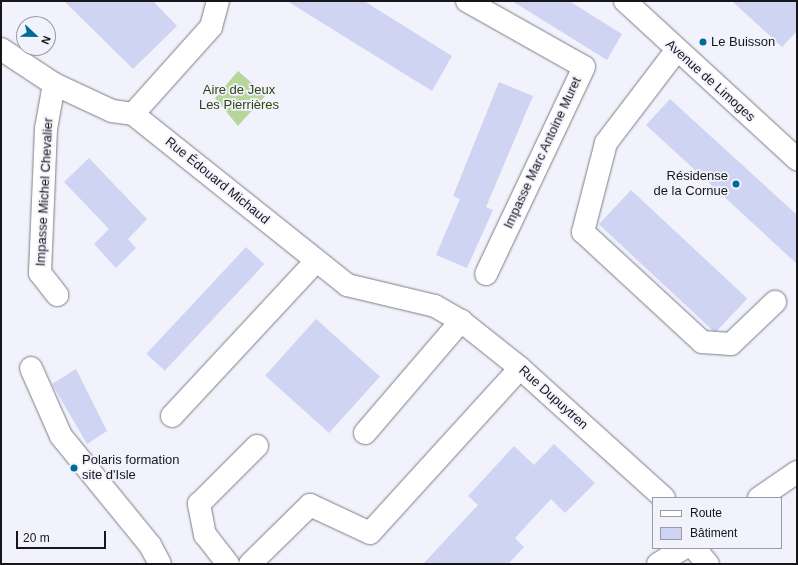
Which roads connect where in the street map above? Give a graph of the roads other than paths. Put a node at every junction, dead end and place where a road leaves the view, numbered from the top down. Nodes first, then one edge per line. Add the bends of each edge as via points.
1 (218, 1) edge
2 (467, 1) edge
3 (625, 1) edge
4 (1, 49) edge
5 (676, 51) junction
6 (54, 84) junction
7 (133, 114) junction
8 (797, 159) edge
9 (315, 262) junction
10 (486, 274) dead end
11 (57, 295) dead end
12 (775, 302) dead end
13 (435, 306) joint
14 (461, 321) junction
15 (31, 368) dead end
16 (520, 368) junction
17 (172, 416) dead end
18 (365, 433) dead end
19 (257, 446) dead end
20 (797, 472) edge
21 (663, 497) edge
22 (760, 497) edge
23 (682, 549) edge
24 (695, 549) edge
25 (160, 564) edge
26 (228, 564) edge
27 (250, 564) edge
28 (658, 564) edge
29 (708, 564) edge

1 - 7 street via 211,27
2 - 10 street, Impasse Marc Antoine Muret via 584,67
3 - 5 street, Avenue de Limoges
4 - 6 street
5 - 8 street, Avenue de Limoges
5 - 12 street via 606,143 583,232 702,342 731,344
6 - 7 street via 112,111
6 - 11 street, Impasse Michel Chevalier via 46,129 40,273
7 - 9 street, Rue Édouard Michaud
9 - 13 street, Rue Édouard Michaud via 348,285
9 - 17 street
13 - 14 street, Rue Dupuytren
14 - 16 street, Rue Dupuytren
14 - 18 street
15 - 25 street via 61,436 150,545
16 - 21 street, Rue Dupuytren
16 - 27 street via 370,533 310,505
19 - 26 street via 199,504 205,535
20 - 22 street
23 - 28 street
24 - 29 street

